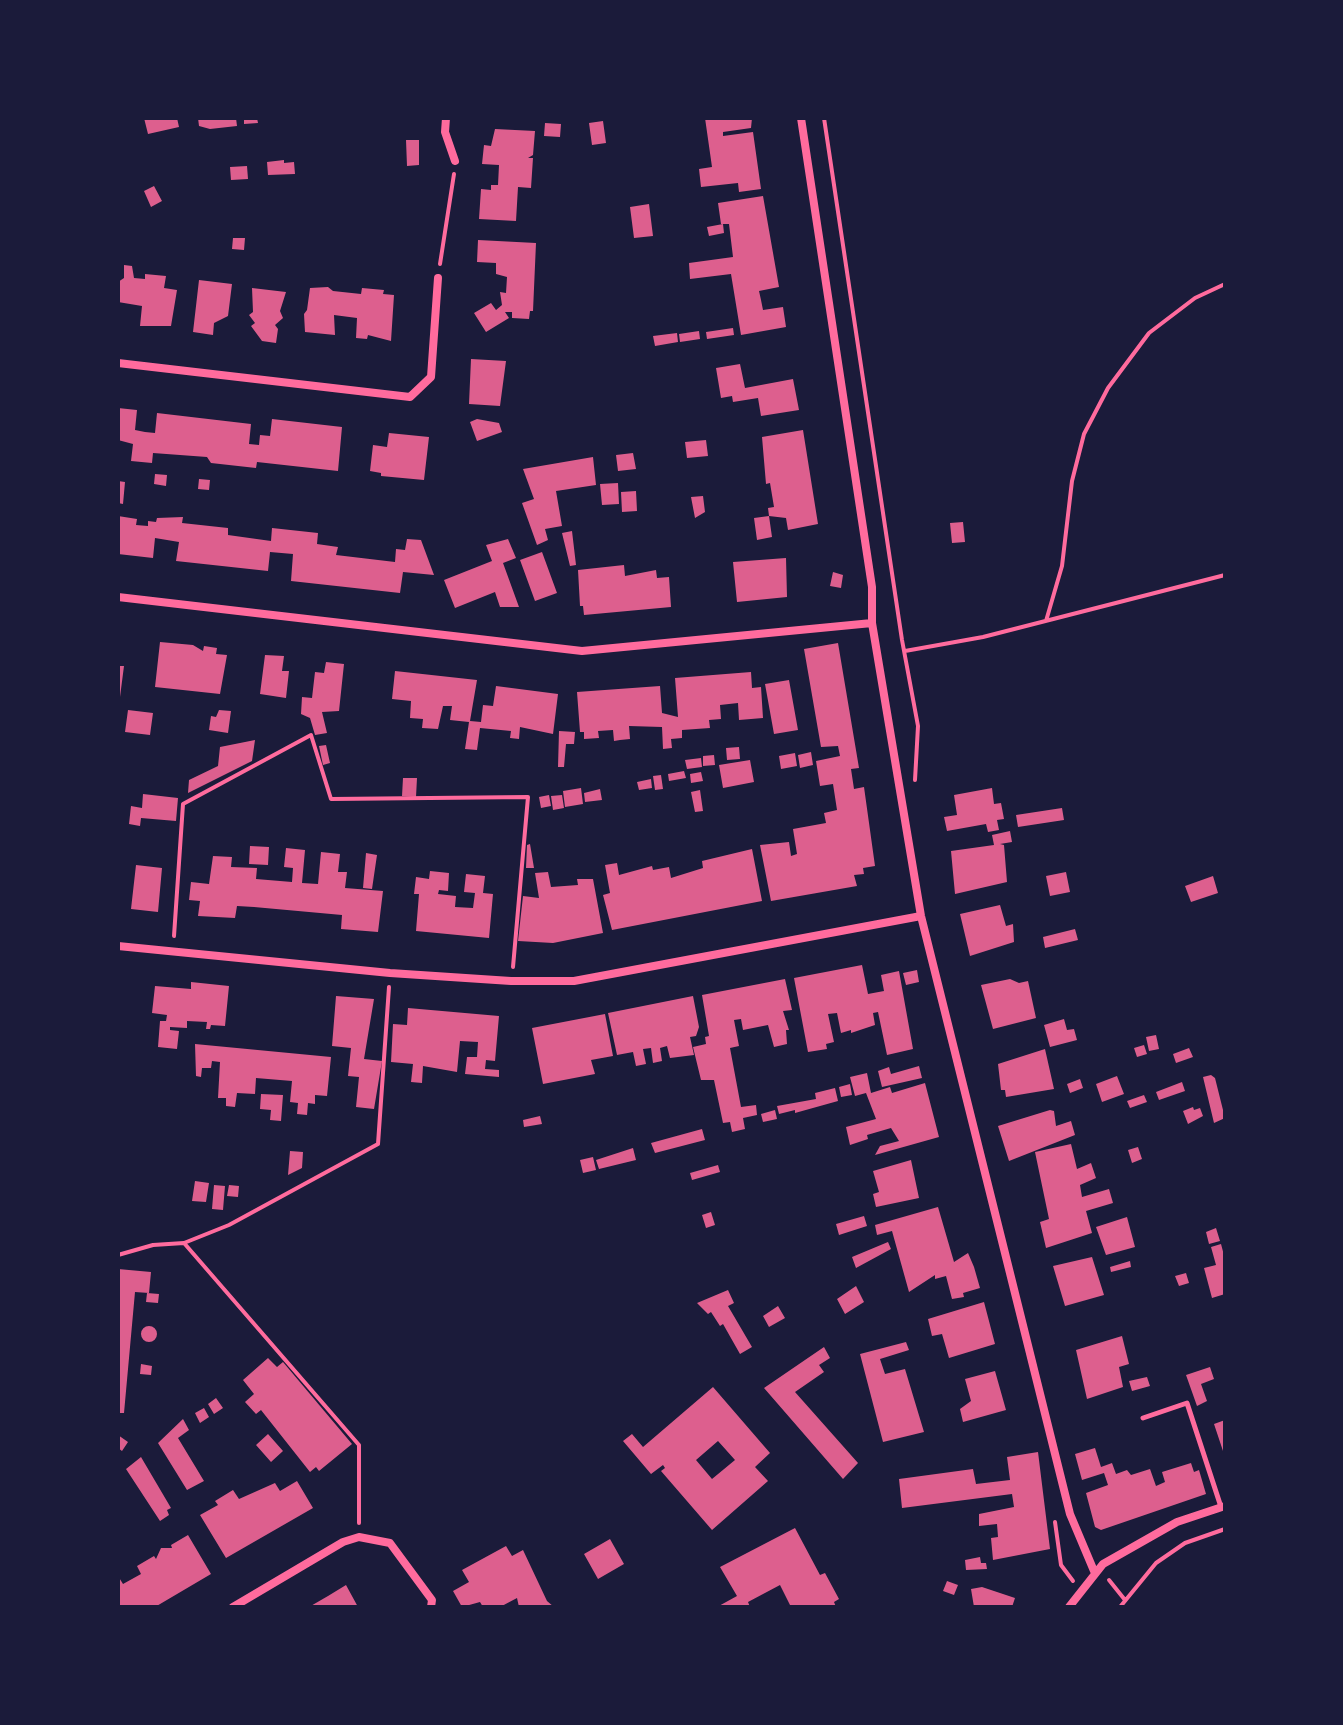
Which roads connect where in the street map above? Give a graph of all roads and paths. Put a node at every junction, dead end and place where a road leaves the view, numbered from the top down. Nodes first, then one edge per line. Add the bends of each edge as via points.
1 (446, 118) edge
2 (801, 118) edge
3 (824, 118) edge
4 (455, 161) joint
5 (438, 278) joint
6 (1225, 284) edge
7 (118, 363) edge
8 (1225, 575) edge
9 (118, 597) edge
10 (1046, 621) junction
11 (872, 623) junction
12 (907, 651) junction
13 (915, 789) dead end
14 (921, 916) junction
15 (118, 946) edge
16 (173, 950) junction
17 (390, 973) junction
18 (511, 981) junction
19 (184, 1243) junction
20 (118, 1255) edge
21 (1143, 1418) dead end
22 (1223, 1506) edge
23 (1225, 1529) edge
24 (359, 1537) junction
25 (1094, 1571) junction
26 (233, 1607) edge
27 (431, 1607) edge
28 (1069, 1607) edge
29 (1120, 1607) edge

1 - 4 street
2 - 11 street via 872,587
3 - 12 path
4 - 5 path
5 - 7 street via 431,377 410,397
6 - 10 path via 1195,298 1149,333 1108,388 1084,434 1072,481 1062,566
8 - 10 path
9 - 11 street via 582,651
10 - 12 path
11 - 14 street
12 - 13 path via 918,726
14 - 18 street via 574,981
14 - 25 street via 1070,1514
15 - 16 street
16 - 17 street
16 - 18 path via 183,804 311,735 331,799 528,797
17 - 18 street
17 - 19 path via 378,1144 229,1225
19 - 20 path
19 - 24 path via 359,1445
21 - 22 lane via 1187,1403
22 - 25 street via 1158,1532
23 - 29 path via 1185,1543 1156,1563
24 - 26 street
24 - 27 street via 390,1543 432,1600
25 - 28 street

